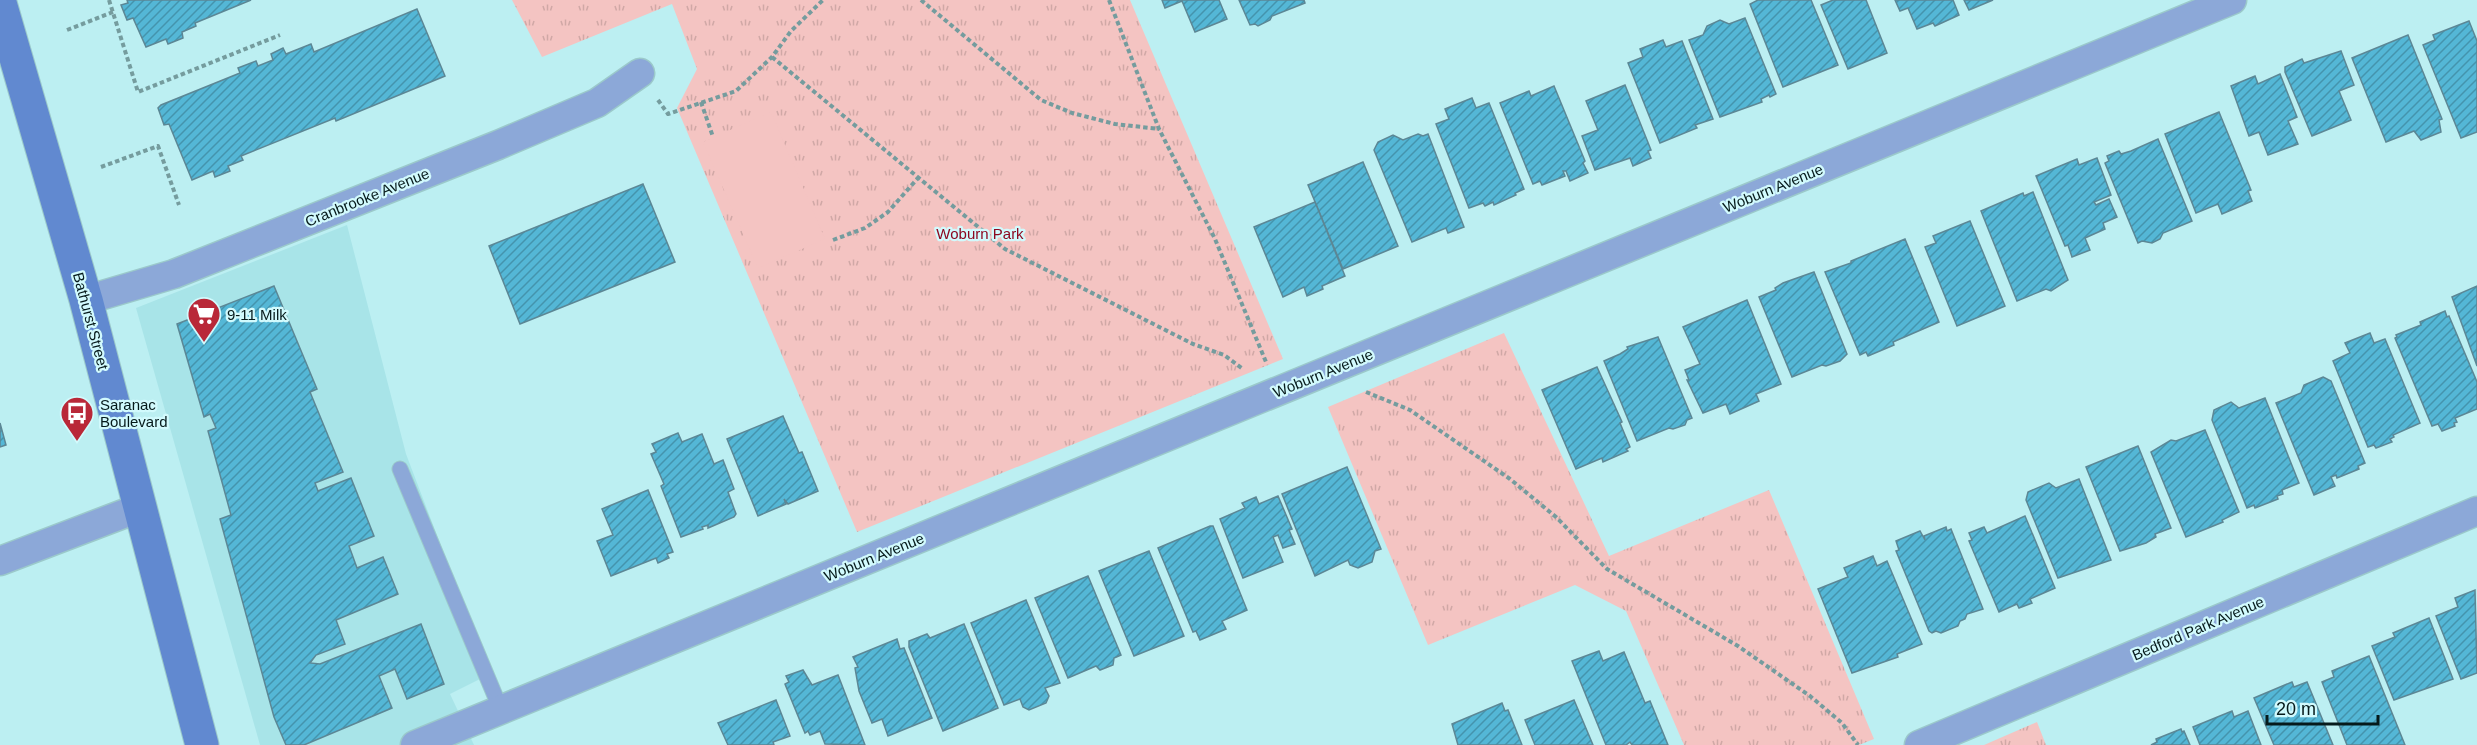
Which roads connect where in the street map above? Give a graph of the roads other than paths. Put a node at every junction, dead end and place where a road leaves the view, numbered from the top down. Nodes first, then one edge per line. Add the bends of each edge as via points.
1 (2232, 0) edge
2 (0, 3) edge
3 (640, 74) road end
4 (86, 300) junction
5 (400, 469) dead end
6 (139, 508) junction
7 (2477, 511) edge
8 (0, 561) edge
9 (501, 710) junction
10 (464, 736) edge
11 (202, 745) edge
12 (415, 745) edge
13 (1919, 745) edge

1 - 9 street, Woburn Avenue
2 - 4 main road, Bathurst Street
3 - 4 street, Cranbrooke Avenue via 597,103 498,145 174,274
4 - 6 main road, Bathurst Street
5 - 9 lane
6 - 8 street
6 - 11 main road, Bathurst Street
7 - 13 street, Bedford Park Avenue
9 - 10 street, Woburn Avenue
10 - 12 street, Woburn Avenue

